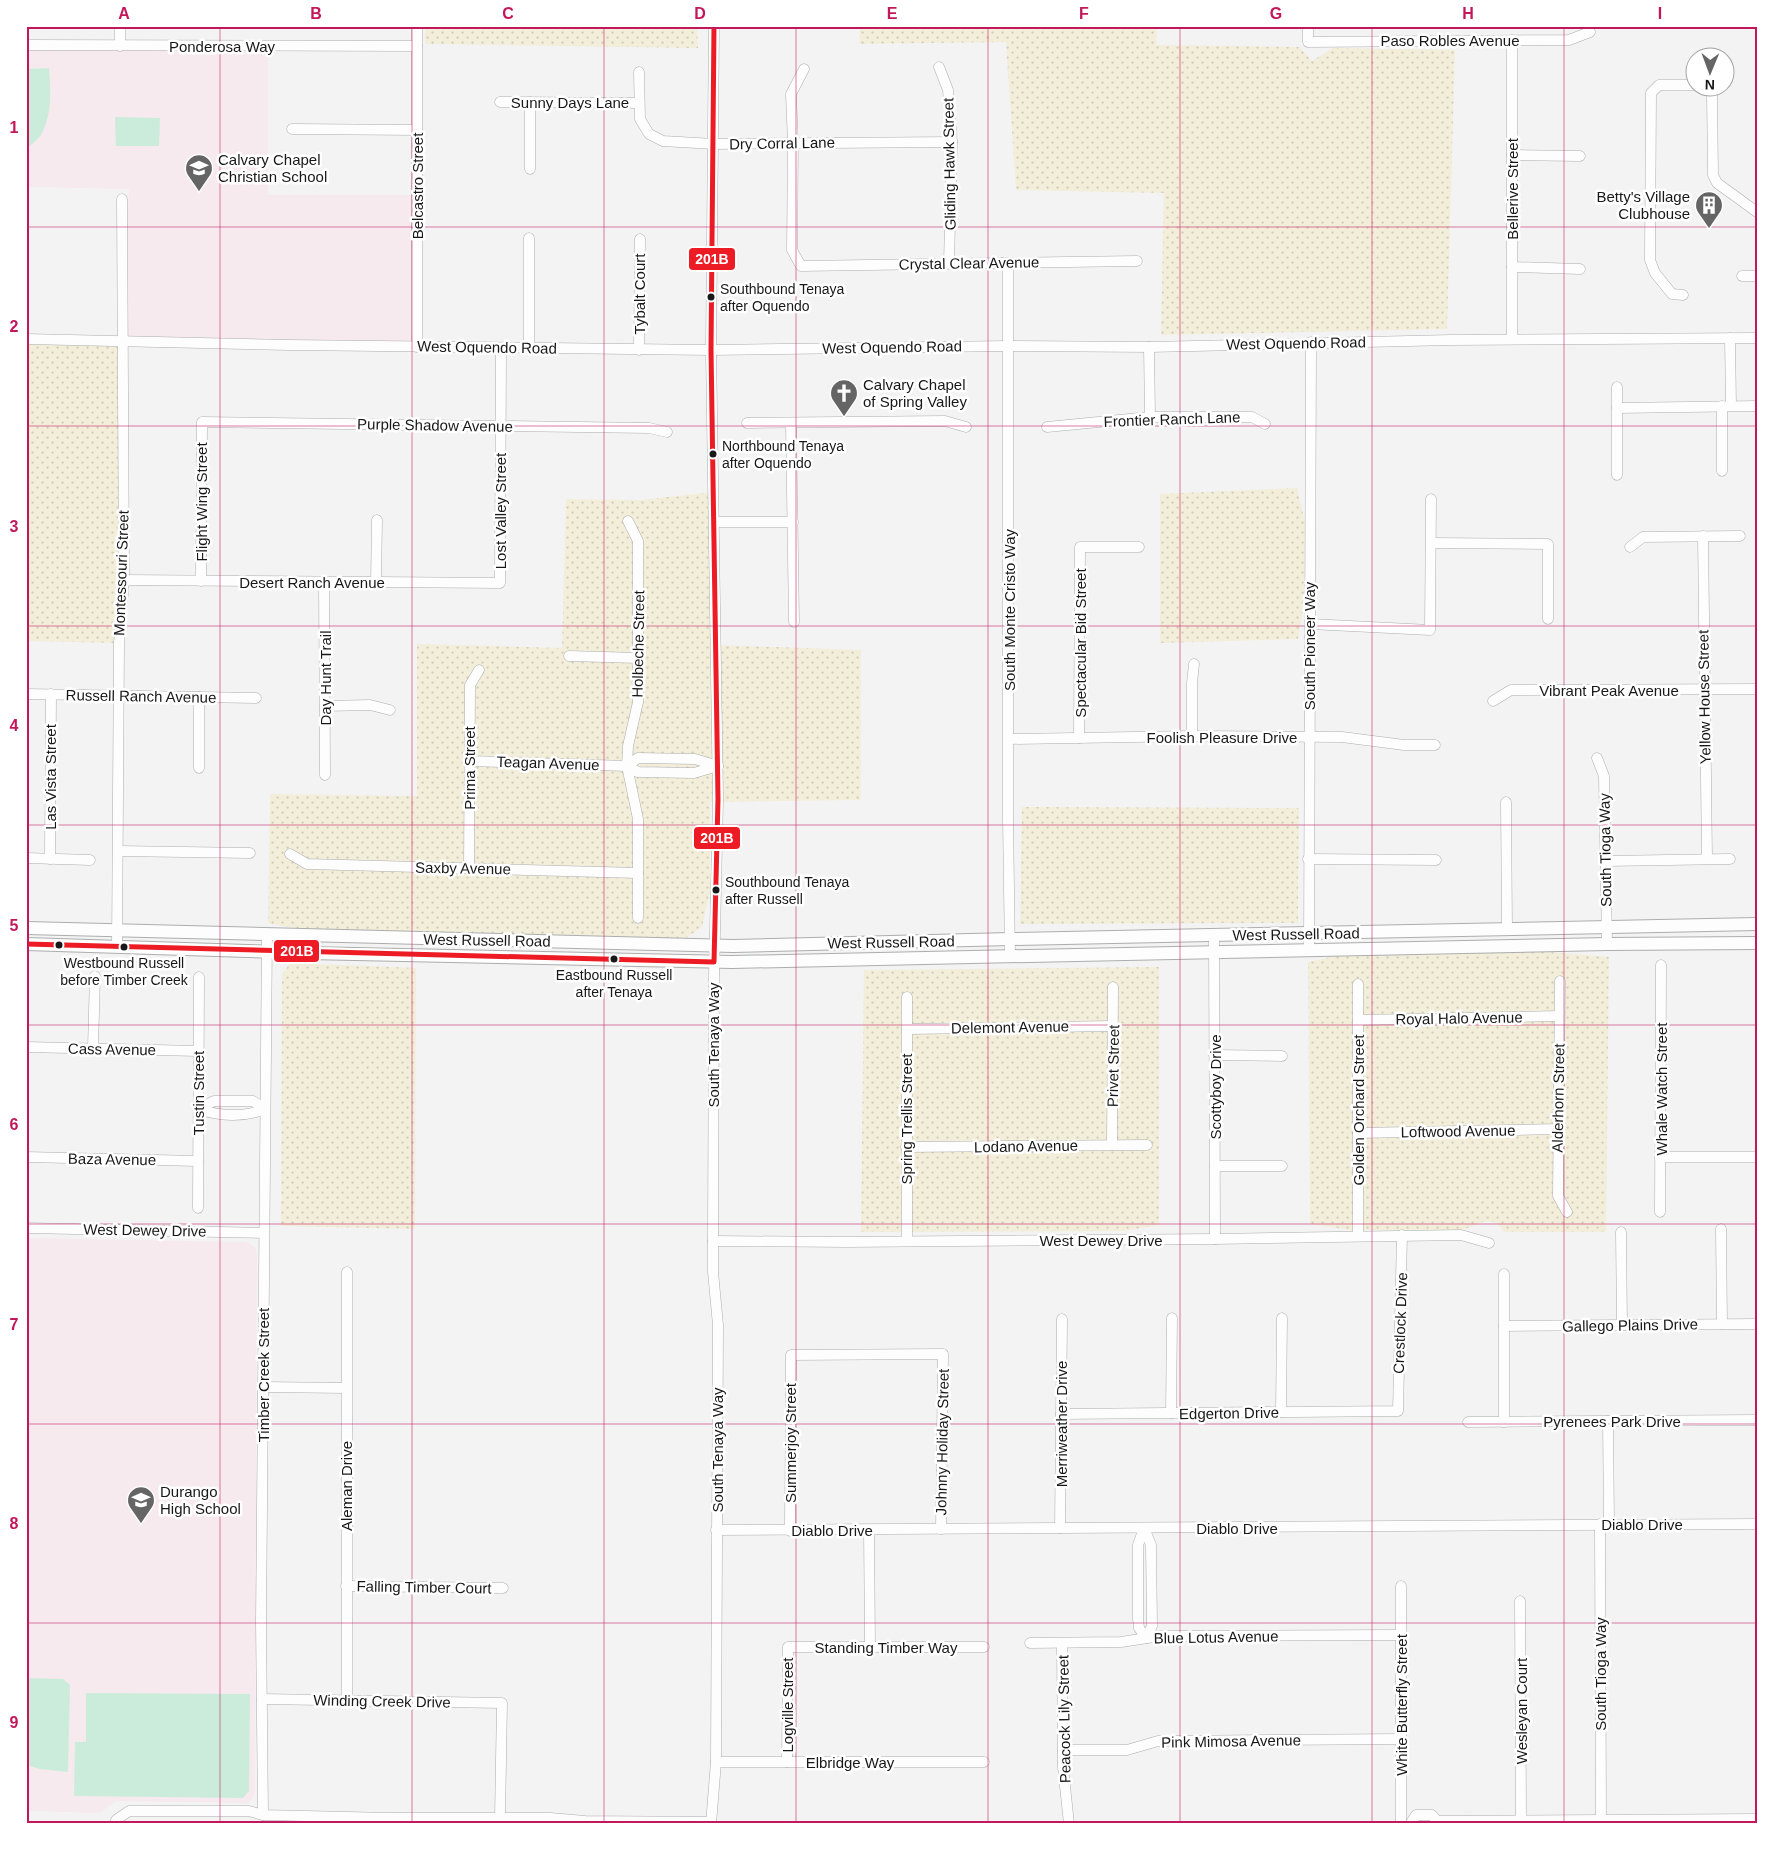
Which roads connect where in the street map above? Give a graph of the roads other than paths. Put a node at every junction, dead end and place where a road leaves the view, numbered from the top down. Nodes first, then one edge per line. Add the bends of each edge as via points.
1 (120, 26) edge
2 (418, 26) edge
3 (714, 26) edge
4 (1308, 26) edge
5 (1590, 32) dead end
6 (1512, 40) junction
7 (26, 45) edge
8 (120, 46) junction
9 (418, 46) junction
10 (939, 67) dead end
11 (804, 69) dead end
12 (639, 72) dead end
13 (1686, 84) edge
14 (1712, 98) edge
15 (500, 102) dead end
16 (530, 102) junction
17 (639, 102) junction
18 (292, 129) dead end
19 (417, 130) junction
20 (952, 142) junction
21 (793, 143) junction
22 (714, 144) junction
23 (1512, 155) junction
24 (1580, 156) dead end
25 (530, 170) dead end
26 (122, 199) dead end
27 (1757, 212) edge
28 (529, 238) dead end
29 (640, 239) dead end
30 (1137, 261) dead end
31 (949, 263) junction
32 (1008, 263) junction
33 (1512, 267) junction
34 (1580, 268) dead end
35 (1742, 276) dead end
36 (1757, 276) edge
37 (1683, 295) dead end
38 (1730, 338) junction
39 (1757, 338) edge
40 (26, 339) edge
41 (1512, 339) junction
42 (123, 342) junction
43 (1311, 342) junction
44 (1009, 346) junction
45 (417, 347) junction
46 (1149, 347) junction
47 (501, 348) junction
48 (529, 348) junction
49 (639, 350) junction
50 (711, 350) junction
51 (1617, 387) dead end
52 (1726, 406) junction
53 (1757, 406) edge
54 (1617, 408) junction
55 (1150, 417) junction
56 (202, 422) joint
57 (746, 424) dead end
58 (791, 424) junction
59 (1265, 424) dead end
60 (500, 426) junction
61 (966, 427) dead end
62 (1047, 427) dead end
63 (667, 432) dead end
64 (1722, 471) dead end
65 (1618, 475) dead end
66 (1431, 499) dead end
67 (377, 520) dead end
68 (628, 521) dead end
69 (714, 522) junction
70 (792, 522) junction
71 (1702, 536) junction
72 (1740, 536) dead end
73 (1430, 543) junction
74 (1139, 547) dead end
75 (1630, 547) dead end
76 (124, 580) junction
77 (201, 581) junction
78 (324, 581) junction
79 (376, 582) junction
80 (500, 583) joint
81 (1548, 619) dead end
82 (794, 622) dead end
83 (1310, 624) junction
84 (569, 656) dead end
85 (638, 658) junction
86 (1194, 664) dead end
87 (479, 670) dead end
88 (1704, 689) junction
89 (1757, 689) edge
90 (26, 694) edge
91 (51, 694) junction
92 (118, 696) junction
93 (199, 697) junction
94 (256, 698) dead end
95 (1493, 701) dead end
96 (325, 706) junction
97 (390, 710) dead end
98 (1192, 736) junction
99 (1309, 737) junction
100 (1079, 738) junction
101 (1009, 739) junction
102 (1435, 745) dead end
103 (1596, 758) dead end
104 (469, 761) junction
105 (627, 766) junction
106 (718, 766) junction
107 (199, 768) dead end
108 (325, 775) dead end
109 (1506, 802) dead end
110 (118, 851) junction
111 (250, 853) dead end
112 (290, 854) dead end
113 (26, 858) edge
114 (1707, 858) junction
115 (50, 859) junction
116 (1308, 859) junction
117 (1730, 859) dead end
118 (90, 860) dead end
119 (1436, 860) dead end
120 (1606, 861) junction
121 (469, 868) junction
122 (638, 873) junction
123 (638, 918) dead end
124 (1757, 924) edge
125 (26, 928) edge
126 (1606, 928) junction
127 (117, 930) junction
128 (1507, 930) junction
129 (1309, 934) junction
130 (267, 935) junction
131 (1214, 935) junction
132 (1010, 939) junction
133 (1757, 943) edge
134 (26, 944) edge
135 (1607, 944) junction
136 (715, 946) junction
137 (117, 947) junction
138 (267, 951) junction
139 (1310, 951) junction
140 (1214, 953) junction
141 (1010, 956) junction
142 (714, 962) junction
143 (1661, 965) dead end
144 (95, 976) dead end
145 (198, 977) dead end
146 (1560, 981) dead end
147 (1358, 984) dead end
148 (1113, 987) dead end
149 (907, 997) dead end
150 (1559, 1016) junction
151 (1358, 1020) junction
152 (1113, 1026) junction
153 (906, 1029) junction
154 (26, 1048) edge
155 (93, 1048) junction
156 (198, 1051) junction
157 (1214, 1055) junction
158 (1282, 1056) dead end
159 (198, 1109) junction
160 (265, 1109) junction
161 (1558, 1129) junction
162 (1358, 1133) junction
163 (1112, 1145) junction
164 (1147, 1145) dead end
165 (906, 1147) junction
166 (26, 1157) edge
167 (1660, 1157) junction
168 (1757, 1157) edge
169 (198, 1161) junction
170 (1215, 1166) junction
171 (1282, 1166) dead end
172 (198, 1208) dead end
173 (1567, 1212) dead end
174 (1660, 1212) dead end
175 (26, 1228) edge
176 (1721, 1229) dead end
177 (1620, 1232) dead end
178 (264, 1233) junction
179 (1358, 1235) junction
180 (1402, 1235) junction
181 (1215, 1239) junction
182 (713, 1241) junction
183 (907, 1241) junction
184 (1489, 1243) dead end
185 (347, 1272) dead end
186 (1504, 1274) dead end
187 (1172, 1318) dead end
188 (1282, 1318) dead end
189 (1062, 1319) dead end
190 (1722, 1324) junction
191 (1757, 1324) edge
192 (1622, 1325) junction
193 (1504, 1326) junction
194 (791, 1355) joint
195 (263, 1386) junction
196 (346, 1388) junction
197 (1398, 1411) joint
198 (1281, 1412) junction
199 (1171, 1413) junction
200 (1061, 1414) junction
201 (1757, 1420) edge
202 (1608, 1421) junction
203 (1468, 1422) dead end
204 (1504, 1422) junction
205 (1605, 1524) junction
206 (1757, 1524) edge
207 (1060, 1528) junction
208 (1144, 1528) junction
209 (941, 1529) junction
210 (716, 1530) junction
211 (869, 1530) junction
212 (790, 1531) junction
213 (346, 1586) junction
214 (1401, 1586) dead end
215 (502, 1588) dead end
216 (1520, 1601) dead end
217 (1402, 1635) junction
218 (1146, 1638) junction
219 (1030, 1644) dead end
220 (1062, 1644) junction
221 (788, 1647) joint
222 (870, 1647) junction
223 (984, 1647) dead end
224 (262, 1699) junction
225 (347, 1700) junction
226 (1401, 1739) junction
227 (1063, 1750) junction
228 (716, 1762) junction
229 (787, 1762) junction
230 (984, 1762) dead end
231 (263, 1815) junction
232 (500, 1818) junction
233 (1757, 1819) edge
234 (1521, 1820) junction
235 (116, 1822) edge
236 (391, 1822) edge
237 (1407, 1822) edge
238 (1436, 1822) edge
239 (1601, 1822) edge
240 (711, 1823) edge
241 (1069, 1824) edge

1 - 8 street
2 - 9 street, Belcastro Street
3 - 22 street, South Tenaya Way
4 - 6 street, Paso Robles Avenue via 1308,42
5 - 6 street, Paso Robles Avenue via 1569,40
6 - 23 street, Bellerive Street
7 - 8 street, Ponderosa Way
8 - 9 street, Ponderosa Way
9 - 19 street, Belcastro Street
10 - 20 street, Gliding Hawk Street via 948,90
11 - 21 street via 791,94
12 - 17 street, Dry Corral Lane
13 - 37 street via 1659,85 1651,93 1650,260 1655,273 1672,294
14 - 27 street via 1713,175 1717,183
15 - 16 street, Sunny Days Lane
16 - 17 street, Sunny Days Lane
16 - 25 street
17 - 22 street, Dry Corral Lane via 642,125 649,134 670,142
18 - 19 street
19 - 45 street, Belcastro Street
20 - 21 street, Dry Corral Lane
20 - 31 street, Gliding Hawk Street
21 - 22 street, Dry Corral Lane
21 - 31 street, Crystal Clear Avenue via 792,250 801,266
22 - 50 street, South Tenaya Way
23 - 24 street
23 - 33 street, Bellerive Street
26 - 42 street, Montessouri Street
28 - 48 street
29 - 49 street, Tybalt Court
30 - 32 street, Crystal Clear Avenue
31 - 32 street, Crystal Clear Avenue
32 - 44 street, South Monte Cristo Way
33 - 34 street
33 - 41 street, Bellerive Street
35 - 36 street
38 - 39 street, West Oquendo Road
38 - 41 street, West Oquendo Road
38 - 52 street
40 - 42 street, West Oquendo Road
41 - 43 street, West Oquendo Road
42 - 45 street, West Oquendo Road
42 - 76 street, Montessouri Street
43 - 46 street, West Oquendo Road
43 - 83 street, South Pioneer Way
44 - 46 street, West Oquendo Road
44 - 50 street, West Oquendo Road
44 - 101 street, South Monte Cristo Way
45 - 47 street, West Oquendo Road
46 - 55 street
47 - 48 street, West Oquendo Road
47 - 60 street, Lost Valley Street
48 - 49 street, West Oquendo Road
49 - 50 street, West Oquendo Road
50 - 69 street, South Tenaya Way
51 - 54 street
52 - 53 street
52 - 54 street
52 - 64 street
54 - 65 street
55 - 59 street, Frontier Ranch Lane via 1252,417
55 - 62 street, Frontier Ranch Lane
56 - 60 street, Purple Shadow Avenue
56 - 77 street, Flight Wing Street
57 - 58 street
58 - 61 street via 946,421
58 - 70 street
60 - 63 street, Purple Shadow Avenue via 649,428
60 - 80 street, Lost Valley Street
66 - 73 street
67 - 79 street
68 - 85 street, Holbeche Street via 638,541
69 - 70 street
69 - 106 street, South Tenaya Way
70 - 82 street
71 - 72 street
71 - 75 street via 1643,538
71 - 88 street, Yellow House Street
73 - 81 street via 1548,544
73 - 83 street via 1430,630
74 - 100 street, Spectacular Bid Street via 1080,547
76 - 77 street, Desert Ranch Avenue
76 - 92 street, Montessouri Street
77 - 78 street, Desert Ranch Avenue
78 - 79 street, Desert Ranch Avenue
78 - 96 street, Day Hunt Trail
79 - 80 street, Desert Ranch Avenue
83 - 99 street, South Pioneer Way
84 - 85 street
85 - 105 street, Holbeche Street via 638,702
86 - 98 street
87 - 104 street, Prima Street via 470,685
88 - 89 street, Vibrant Peak Avenue
88 - 95 street, Vibrant Peak Avenue via 1512,690
88 - 114 street, Yellow House Street
90 - 91 street, Russell Ranch Avenue
91 - 92 street, Russell Ranch Avenue
91 - 115 street, Las Vista Street
92 - 93 street, Russell Ranch Avenue
92 - 110 street, Montessouri Street
93 - 94 street, Russell Ranch Avenue
93 - 107 street
96 - 97 street via 370,705
96 - 108 street, Day Hunt Trail
98 - 99 street, Foolish Pleasure Drive
98 - 100 street, Foolish Pleasure Drive
99 - 102 street, Foolish Pleasure Drive
99 - 116 street, South Pioneer Way
100 - 101 street, Foolish Pleasure Drive
101 - 132 street, South Monte Cristo Way
103 - 120 street, South Tioga Way via 1604,776
104 - 105 street, Teagan Avenue
104 - 121 street, Prima Street
105 - 106 street, Teagan Avenue via 638,772 686,773
105 - 122 street, Holbeche Street via 638,819
106 - 136 street, South Tenaya Way
109 - 128 street
110 - 111 street
110 - 127 street, Montessouri Street
112 - 121 street, Saxby Avenue via 307,864
113 - 115 street
114 - 117 street
114 - 120 street
115 - 118 street
116 - 119 street
116 - 129 street, South Pioneer Way
120 - 126 street, South Tioga Way
121 - 122 street, Saxby Avenue
122 - 123 street, Holbeche Street
124 - 126 main road, West Russell Road
125 - 127 main road, West Russell Road
126 - 128 main road, West Russell Road
126 - 135 street, South Tioga Way
127 - 130 main road, West Russell Road
127 - 137 street, Montessouri Street
128 - 129 main road, West Russell Road
129 - 131 main road, West Russell Road
129 - 139 street, South Pioneer Way
130 - 136 main road, West Russell Road
130 - 138 street, Timber Creek Street
131 - 132 main road, West Russell Road
131 - 140 street, Scottyboy Drive
132 - 136 main road, West Russell Road
132 - 141 street, South Monte Cristo Way
133 - 135 main road, West Russell Road
134 - 137 main road, West Russell Road
135 - 139 main road, West Russell Road
136 - 142 street, South Tenaya Way
137 - 138 main road, West Russell Road
138 - 142 main road, West Russell Road
138 - 160 street, Timber Creek Street
139 - 140 main road, West Russell Road
140 - 141 main road, West Russell Road
140 - 157 street, Scottyboy Drive
141 - 142 main road, West Russell Road
142 - 182 street, South Tenaya Way
143 - 167 street, Whale Watch Street
144 - 155 street
145 - 156 street, Tustin Street
146 - 150 street, Alderhorn Street
147 - 151 street, Golden Orchard Street
148 - 152 street, Privet Street
149 - 153 street, Spring Trellis Street
150 - 151 street, Royal Halo Avenue
150 - 161 street, Alderhorn Street
151 - 162 street, Golden Orchard Street
152 - 153 street, Delemont Avenue
152 - 163 street, Privet Street
153 - 165 street, Spring Trellis Street
154 - 155 street, Cass Avenue
155 - 156 street, Cass Avenue
156 - 159 street, Tustin Street
157 - 158 street
157 - 170 street, Scottyboy Drive
159 - 160 street via 219,1101 253,1102
159 - 169 street, Tustin Street
160 - 178 street, Timber Creek Street
161 - 162 street, Loftwood Avenue
161 - 173 street, Alderhorn Street via 1558,1196
162 - 179 street, Golden Orchard Street
163 - 164 street, Lodano Avenue
163 - 165 street, Lodano Avenue
165 - 183 street, Spring Trellis Street
166 - 169 street, Baza Avenue
167 - 168 street
167 - 174 street, Whale Watch Street
169 - 172 street, Tustin Street
170 - 171 street
170 - 181 street, Scottyboy Drive
175 - 178 street, West Dewey Drive
176 - 190 street
177 - 192 street
178 - 195 street, Timber Creek Street
179 - 180 street, West Dewey Drive
179 - 181 street, West Dewey Drive
180 - 184 street, West Dewey Drive via 1461,1235
180 - 197 street, Crestlock Drive
181 - 183 street, West Dewey Drive
182 - 183 street, West Dewey Drive
182 - 210 street, South Tenaya Way via 718,1325
185 - 196 street, Aleman Drive
186 - 193 street
187 - 199 street
188 - 198 street
189 - 200 street, Merriweather Drive
190 - 191 street, Gallego Plains Drive
190 - 192 street, Gallego Plains Drive
192 - 193 street, Gallego Plains Drive
193 - 204 street
194 - 209 street, Johnny Holiday Street via 942,1354
194 - 212 street, Summerjoy Street
195 - 196 street
195 - 224 street, Timber Creek Street
196 - 213 street, Aleman Drive
197 - 198 street, Edgerton Drive
198 - 199 street, Edgerton Drive
199 - 200 street, Edgerton Drive
200 - 207 street, Merriweather Drive
201 - 202 street, Pyrenees Park Drive
202 - 204 street, Pyrenees Park Drive
202 - 205 street, South Tioga Way
203 - 204 street, Pyrenees Park Drive
205 - 206 street, Diablo Drive
205 - 208 street, Diablo Drive
205 - 239 street, South Tioga Way
207 - 208 street, Diablo Drive
207 - 209 street, Diablo Drive
208 - 218 street via 1152,1544 1152,1626
209 - 211 street, Diablo Drive
210 - 212 street, Diablo Drive
210 - 228 street, South Tenaya Way
211 - 212 street, Diablo Drive
211 - 222 street
213 - 215 street, Falling Timber Court
213 - 225 street, Aleman Drive
214 - 217 street, White Butterfly Street
216 - 234 street, Wesleyan Court
217 - 218 street, Blue Lotus Avenue
217 - 226 street, White Butterfly Street
218 - 220 street, Blue Lotus Avenue
219 - 220 street, Blue Lotus Avenue
220 - 227 street, Peacock Lily Street
221 - 222 street, Standing Timber Way
221 - 229 street, Logville Street
222 - 223 street, Standing Timber Way
224 - 225 street, Winding Creek Drive
224 - 231 street, Timber Creek Street
225 - 232 street, Winding Creek Drive via 502,1703
226 - 227 street, Pink Mimosa Avenue via 1158,1740 1127,1750
226 - 237 street, White Butterfly Street
227 - 241 street, Peacock Lily Street
228 - 229 street, Elbridge Way
228 - 240 street, South Tenaya Way
229 - 230 street, Elbridge Way
231 - 235 street via 249,1811 130,1811
231 - 236 street
232 - 236 street
232 - 240 street
233 - 239 street
234 - 238 street
234 - 239 street
237 - 238 street via 1416,1815 1432,1815

